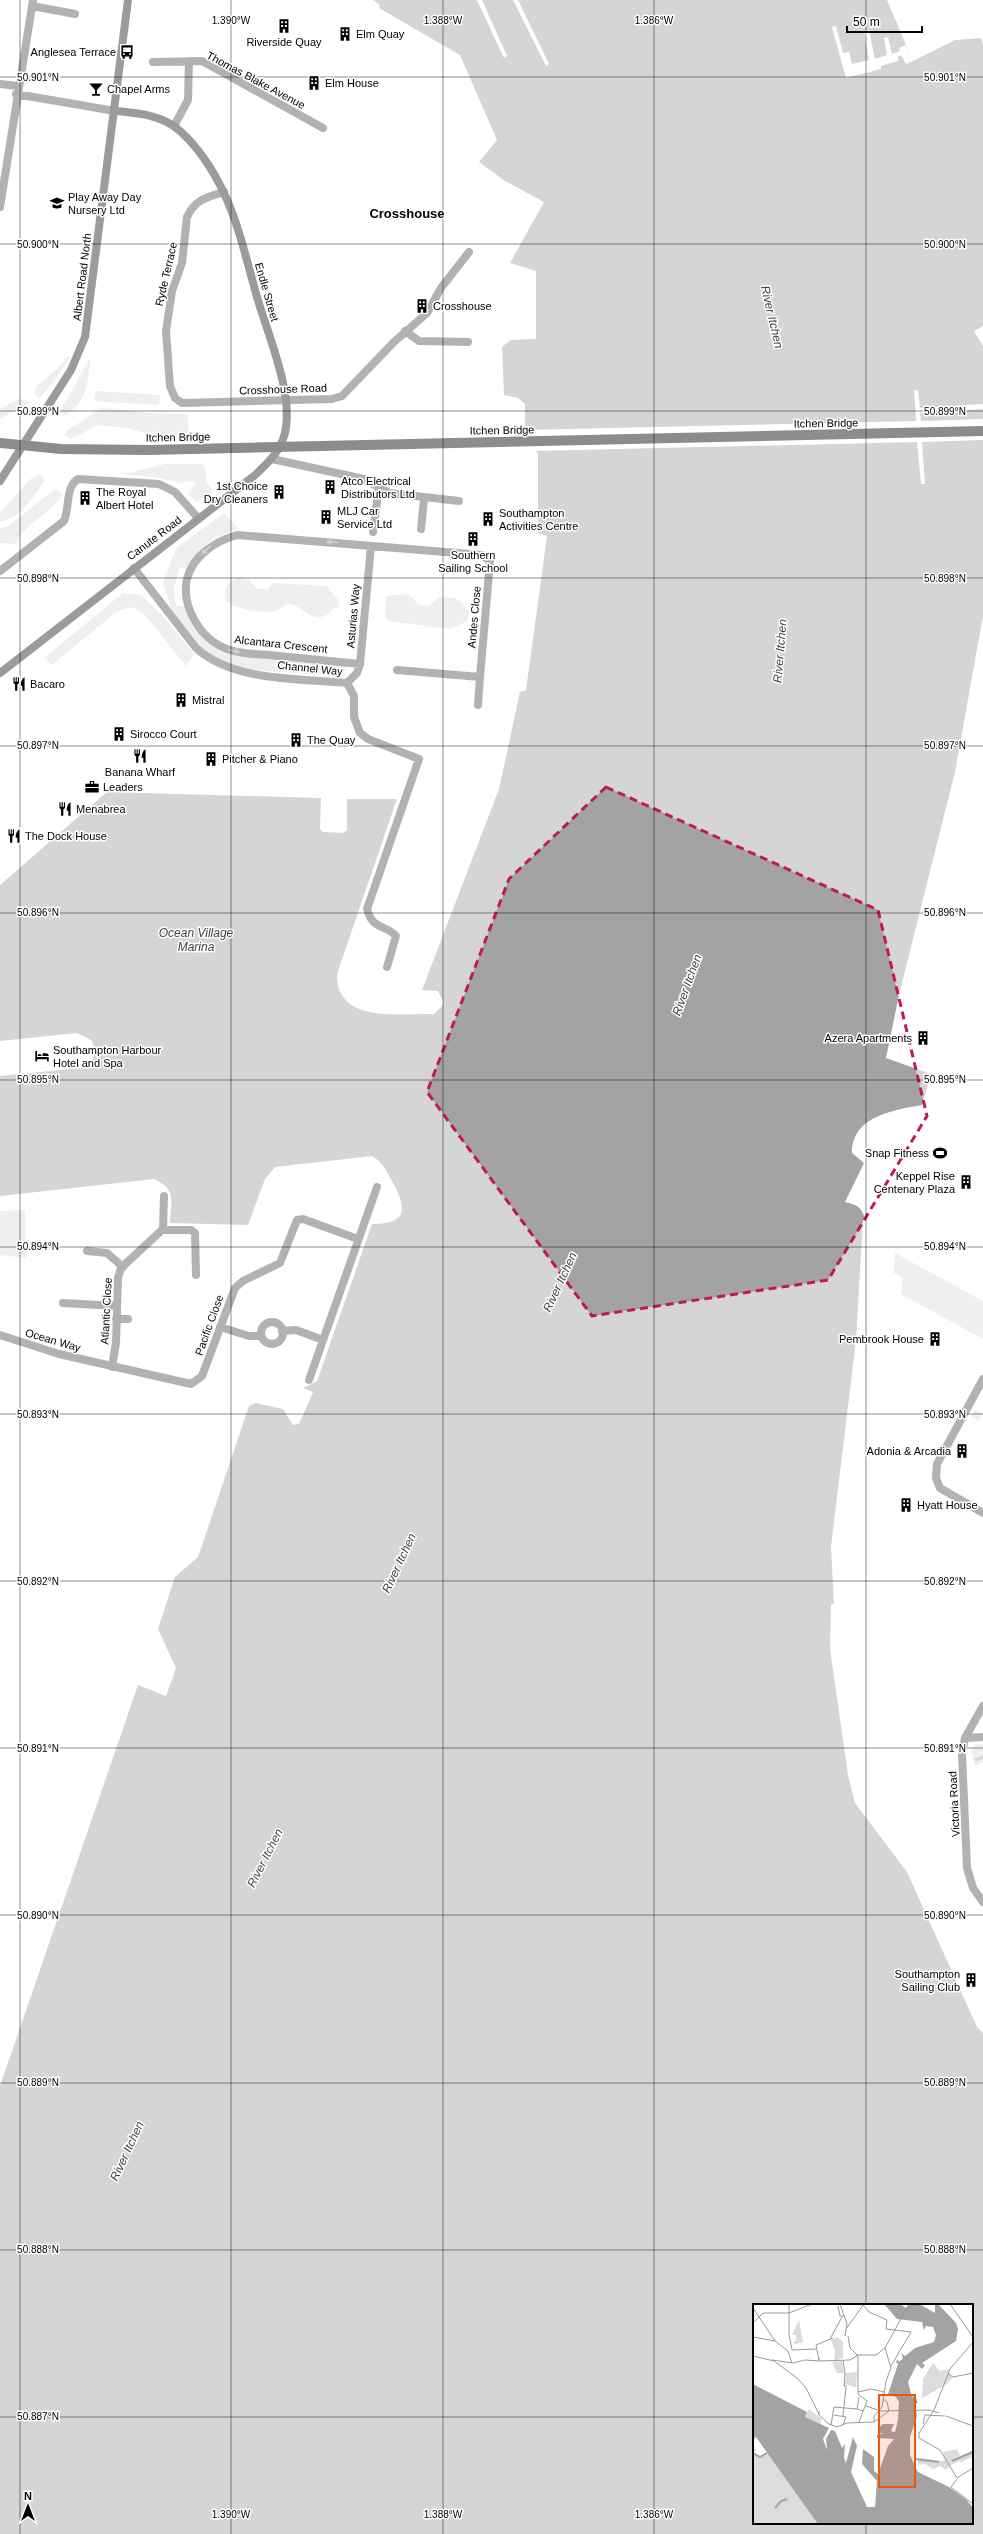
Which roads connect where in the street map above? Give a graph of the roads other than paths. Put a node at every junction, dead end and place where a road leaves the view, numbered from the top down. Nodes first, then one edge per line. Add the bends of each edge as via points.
1 (128, 0) edge
2 (32, 3) edge
3 (75, 14) dead end
4 (189, 61) junction
5 (153, 62) dead end
6 (0, 84) edge
7 (17, 90) junction
8 (115, 111) junction
9 (174, 126) junction
10 (323, 128) dead end
11 (224, 192) junction
12 (0, 204) edge
13 (469, 252) dead end
14 (405, 331) junction
15 (468, 342) dead end
16 (284, 399) junction
17 (182, 403) joint
18 (983, 431) edge
19 (0, 443) edge
20 (21, 445) junction
21 (272, 459) junction
22 (0, 481) edge
23 (379, 487) junction
24 (424, 499) junction
25 (459, 501) dead end
26 (198, 518) junction
27 (421, 529) dead end
28 (373, 532) dead end
29 (371, 546) junction
30 (134, 568) junction
31 (0, 571) edge
32 (360, 664) junction
33 (397, 670) dead end
34 (0, 673) edge
35 (480, 677) junction
36 (347, 683) junction
37 (478, 705) dead end
38 (388, 967) dead end
39 (377, 1187) dead end
40 (164, 1196) dead end
41 (163, 1230) junction
42 (358, 1239) junction
43 (87, 1251) dead end
44 (123, 1266) junction
45 (196, 1274) dead end
46 (63, 1303) dead end
47 (117, 1306) junction
48 (116, 1319) junction
49 (128, 1320) dead end
50 (220, 1327) junction
51 (282, 1331) junction
52 (0, 1335) edge
53 (261, 1336) junction
54 (323, 1340) junction
55 (112, 1367) junction
56 (983, 1379) edge
57 (308, 1380) dead end
58 (194, 1384) joint
59 (983, 1513) edge
60 (983, 1706) edge
61 (983, 1737) edge
62 (965, 1738) junction
63 (983, 1902) edge

1 - 8 street, Albert Road North
2 - 3 street
2 - 7 street
4 - 5 street, Thomas Blake Avenue
4 - 9 street via 188,100
4 - 10 street, Thomas Blake Avenue via 202,61
6 - 7 street
7 - 8 street
7 - 12 street
8 - 9 street via 145,115
8 - 20 street, Albert Road North via 83,344 70,370
9 - 11 street, Endle Street via 195,146
11 - 16 street, Endle Street via 243,246 281,378
11 - 17 street, Ryde Terrace via 202,199 190,210 182,263 172,291 166,332 170,386 175,398
13 - 14 street, Crosshouse Road via 440,288 427,313
14 - 15 street via 419,341
14 - 16 street, Crosshouse Road via 342,396 332,399
16 - 17 street, Crosshouse Road
16 - 21 street, Canute Road via 285,432
18 - 20 main road, Itchen Bridge via 166,449 73,450
19 - 20 main road, Itchen Bridge
20 - 22 street, Albert Road North
21 - 23 street via 338,471
21 - 26 street, Canute Road via 254,476
23 - 24 street via 390,493
23 - 28 street
24 - 25 street
24 - 27 street
26 - 30 street, Canute Road
26 - 31 street via 170,488 159,484 78,479 70,487 68,513 64,521
29 - 32 street, Asturias Way
29 -> 32 street, Alcantara Crescent via 237,535 212,545 203,553 192,566 185,588 188,607 195,621 216,644 228,650
29 - 35 street, Andes Close via 482,555 490,561
30 - 34 street, Canute Road
30 - 36 street, Channel Way via 196,648 223,667 247,673
32 - 36 street, Asturias Way via 357,673
33 - 35 street
35 - 37 street, Andes Close
36 - 38 street, Channel Way via 354,696 354,716 360,733 368,739 419,759 367,909 375,925 391,931 396,936
39 - 42 street
40 - 41 street
41 - 44 street, Atlantic Close
41 - 45 street via 194,1231
42 - 50 street, Pacific Close via 303,1219 297,1220 281,1262 238,1285
42 - 54 street
43 - 44 street via 107,1253
44 - 47 street, Atlantic Close via 118,1274
46 - 47 street
47 - 48 street, Atlantic Close
48 - 49 street
48 - 55 street, Atlantic Close
50 - 53 street via 249,1336
50 - 58 street, Pacific Close via 202,1376
51 - 53 street via 280,1340 274,1344 264,1342
51 - 53 street via 279,1325 269,1322 263,1327
51 - 54 street via 296,1330
52 - 55 street, Ocean Way via 36,1348
54 - 57 street
55 - 58 street, Ocean Way
56 - 59 street via 970,1411 937,1464 936,1478 940,1488
60 - 62 street, Victoria Road
61 - 62 street
62 - 63 street, Victoria Road via 962,1754 967,1868 973,1888

